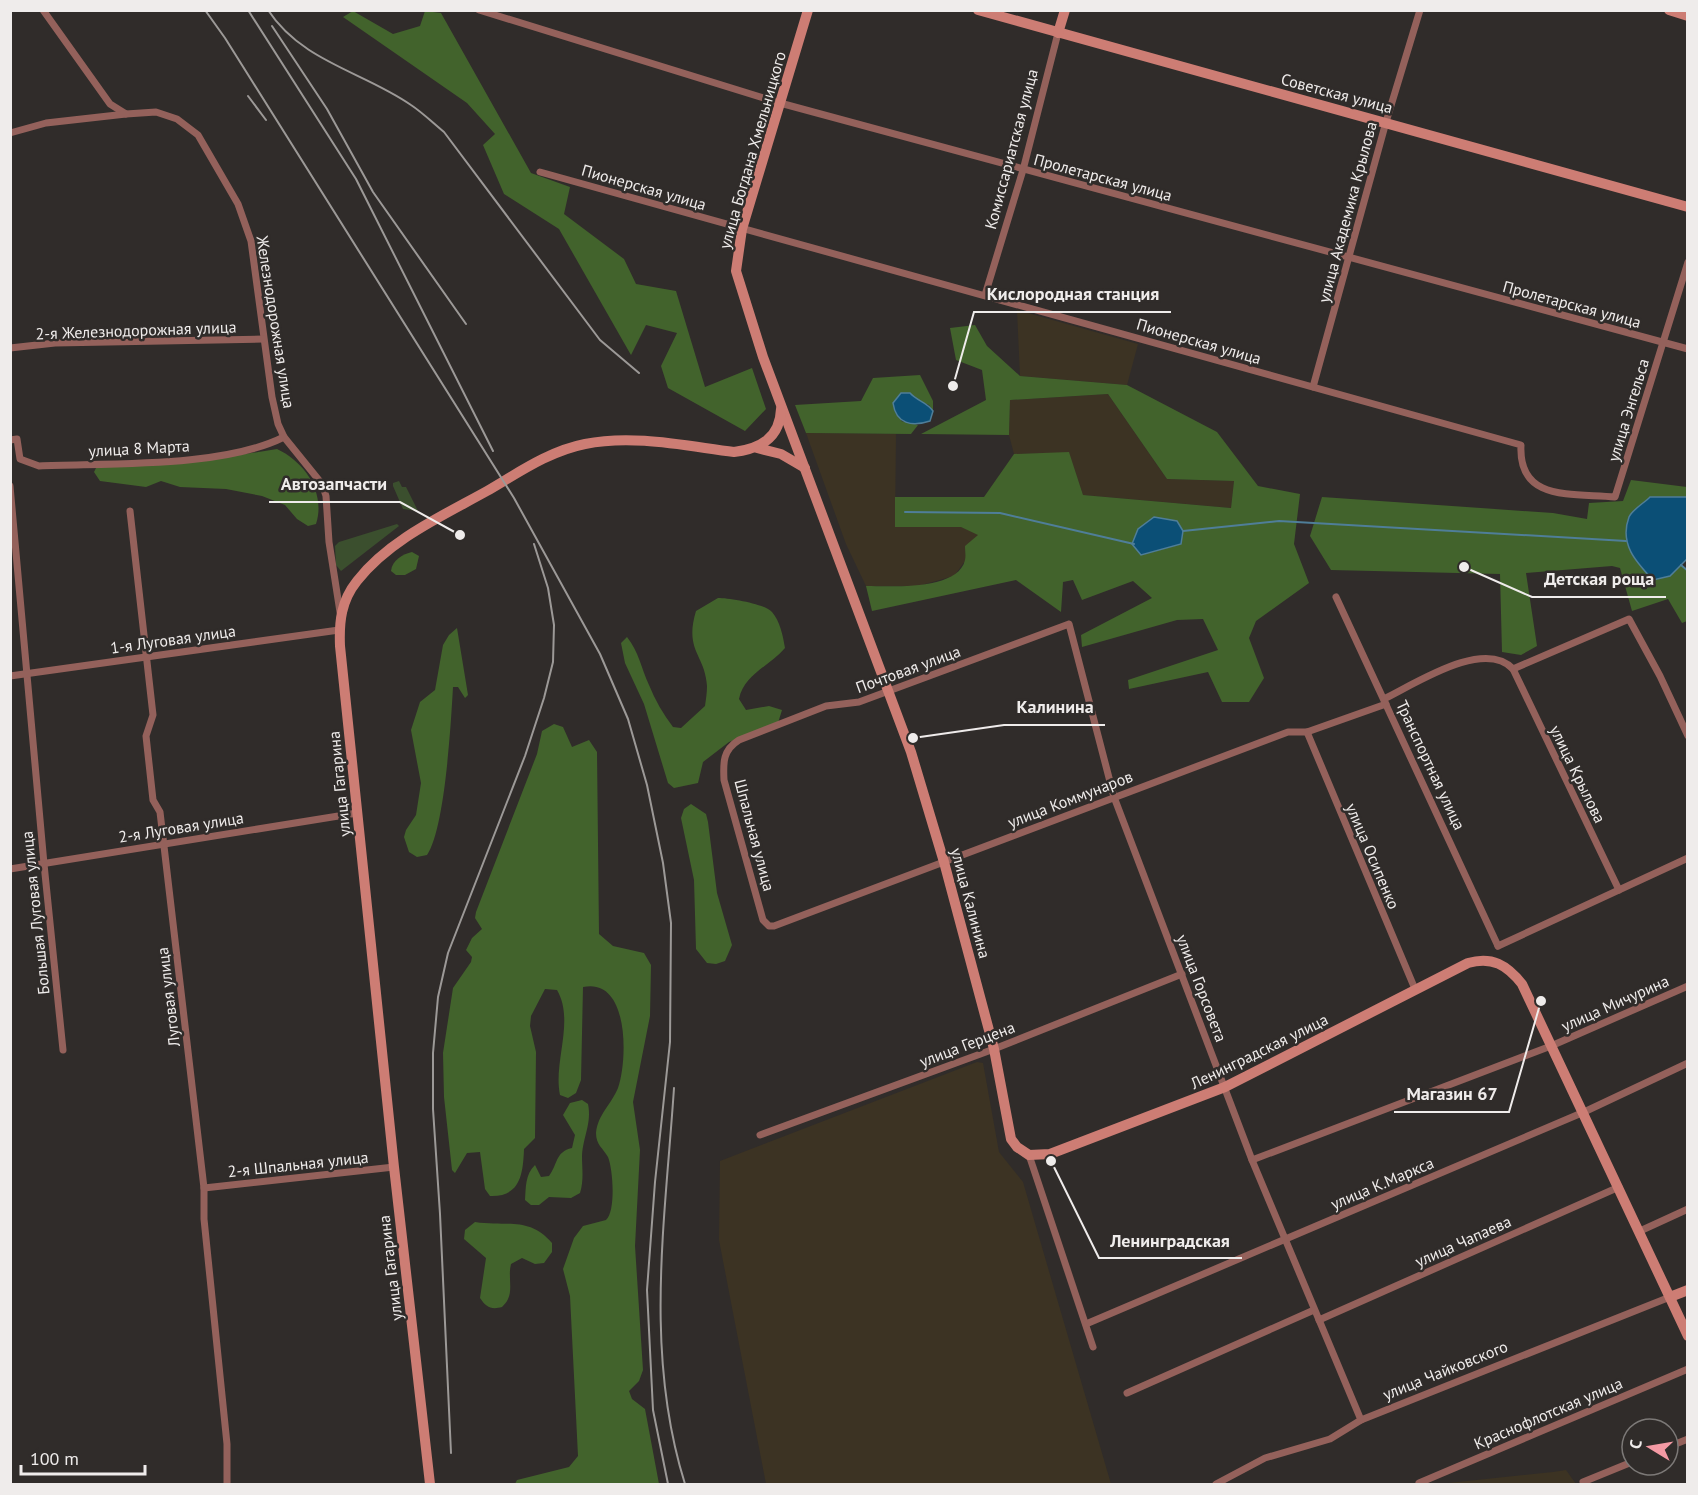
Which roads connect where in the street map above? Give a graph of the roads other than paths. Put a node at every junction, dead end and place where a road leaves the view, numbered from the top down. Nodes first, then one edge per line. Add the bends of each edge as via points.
1 (44, 10) edge
2 (479, 10) edge
3 (808, 10) edge
4 (978, 10) edge
5 (1065, 10) edge
6 (1420, 10) edge
7 (1669, 10) edge
8 (1688, 16) edge
9 (1058, 33) junction
10 (780, 103) junction
11 (126, 114) junction
12 (1386, 122) junction
13 (10, 133) edge
14 (1023, 170) junction
15 (540, 172) dead end
16 (1688, 207) edge
17 (742, 229) junction
18 (1349, 258) junction
19 (1688, 262) edge
20 (985, 295) junction
21 (263, 339) junction
22 (1663, 342) junction
23 (10, 348) edge
24 (1688, 350) edge
25 (1313, 387) junction
26 (779, 400) junction
27 (284, 437) junction
28 (10, 440) edge
29 (757, 448) junction
30 (805, 468) junction
31 (10, 486) edge
32 (1615, 497) joint
33 (130, 511) dead end
34 (1336, 597) dead end
35 (341, 614) junction
36 (1069, 624) joint
37 (339, 630) junction
38 (145, 656) junction
39 (1513, 669) junction
40 (27, 674) junction
41 (10, 676) edge
42 (889, 690) junction
43 (1385, 702) junction
44 (1307, 732) junction
45 (1688, 736) edge
46 (726, 753) joint
47 (1114, 797) junction
48 (357, 813) junction
49 (163, 843) junction
50 (1688, 858) edge
51 (944, 862) junction
52 (44, 864) junction
53 (10, 869) edge
54 (1619, 890) junction
55 (766, 924) joint
56 (1498, 946) junction
57 (1496, 961) junction
58 (1182, 974) junction
59 (1688, 986) edge
60 (1415, 989) junction
61 (1551, 1046) junction
62 (994, 1049) junction
63 (63, 1050) dead end
64 (1688, 1063) edge
65 (1225, 1087) junction
66 (1584, 1112) junction
67 (760, 1135) dead end
68 (1029, 1155) junction
69 (1252, 1160) junction
70 (394, 1167) junction
71 (1619, 1187) junction
72 (204, 1188) junction
73 (1688, 1209) edge
74 (1640, 1231) junction
75 (1286, 1239) junction
76 (1688, 1290) edge
77 (1670, 1297) junction
78 (1314, 1310) junction
79 (1319, 1320) junction
80 (1086, 1324) junction
81 (1688, 1336) edge
82 (1093, 1347) dead end
83 (1688, 1369) edge
84 (1127, 1393) dead end
85 (1361, 1420) junction
86 (1620, 1467) edge
87 (1583, 1482) dead end
88 (1419, 1483) dead end
89 (227, 1485) edge
90 (430, 1485) edge
91 (1216, 1485) edge

1 - 11 street via 110,104
2 - 10 street, Пролетарская улица
3 - 10 street, улица Богдана Хмельницкого
4 - 9 street, Советская улица
5 - 9 street, Комиссариатская улица
6 - 12 street, улица Академика Крылова
7 - 8 street
9 - 12 street, Советская улица
9 - 14 street, Комиссариатская улица
10 - 14 street, Пролетарская улица
10 - 17 street, улица Богдана Хмельницкого
11 - 13 street, Железнодорожная улица via 46,123
11 - 21 street, Железнодорожная улица via 156,112 177,119 198,135 246,222
12 - 16 street, Советская улица
12 - 18 street, улица Академика Крылова
14 - 18 street, Пролетарская улица
14 - 20 street, Комиссариатская улица
15 - 17 street, Пионерская улица
17 - 20 street, Пионерская улица
17 - 26 street, улица Богдана Хмельницкого via 736,258 740,288
18 - 22 street, Пролетарская улица
18 - 25 street, улица Академика Крылова
19 - 22 street, улица Энгельса
20 - 25 street, Пионерская улица
21 - 23 street, 2-я Железнодорожная улица via 55,343
21 - 27 street, Железнодорожная улица via 272,397
22 - 24 street, Пролетарская улица
22 - 32 street, улица Энгельса
25 - 32 street, Пионерская улица via 1521,445 1524,475 1537,486
26 - 29 street via 777,430
26 - 30 street, улица Калинина
27 - 28 street, улица 8 Марта via 260,449 194,459 39,466 20,459 17,439
27 - 35 street, Железнодорожная улица via 322,484 326,496
29 - 30 street via 781,454
29 - 35 street, улица Гагарина via 735,452 651,442 602,441 552,454 421,527 369,567 355,583
30 - 42 street, улица Калинина
31 - 40 street, Большая Луговая улица
33 - 38 street, Луговая улица
34 - 43 street, Транспортная улица
35 - 37 street, улица Гагарина
36 - 42 street, Почтовая улица
36 - 47 street, улица Горсовета
37 - 38 street, 1-я Луговая улица
37 - 48 street, улица Гагарина
38 - 40 street, 1-я Луговая улица
38 - 49 street, Луговая улица via 153,715 146,736 153,800 160,812
39 - 43 street, улица Коммунаров via 1493,657 1468,659
39 - 45 street via 1629,619
39 - 54 street, улица Крылова
40 - 41 street, 1-я Луговая улица
40 - 52 street, Большая Луговая улица
42 - 46 street, Почтовая улица via 859,702 826,706 739,740
42 - 51 street, улица Калинина
43 - 44 street, улица Коммунаров
43 - 56 street, Транспортная улица
44 - 47 street, улица Коммунаров via 1288,732
44 - 60 street, улица Осипенко
46 - 55 street, Шпальная улица via 724,780
47 - 51 street, улица Коммунаров
47 - 58 street, улица Горсовета
48 - 49 street, 2-я Луговая улица
48 - 70 street, улица Гагарина
49 - 52 street, 2-я Луговая улица
49 - 72 street, Луговая улица
50 - 54 street
51 - 55 street, улица Коммунаров via 774,926
51 - 62 street, улица Калинина
52 - 53 street, 2-я Луговая улица
52 - 63 street, Большая Луговая улица
54 - 56 street
56 - 57 street
57 - 60 street, Ленинградская улица via 1468,963
57 - 61 street via 1522,984
58 - 62 street, улица Герцена
58 - 65 street, улица Горсовета
59 - 61 street, улица Мичурина
60 - 65 street, Ленинградская улица
61 - 66 street
61 - 69 street, улица Мичурина
62 - 67 street, улица Герцена
62 - 68 street, улица Калинина via 1011,1138
64 - 66 street, улица К.Маркса
65 - 68 street, Ленинградская улица via 1050,1154
65 - 69 street, улица Горсовета
66 - 71 street
66 - 75 street, улица К.Маркса
68 - 80 street, улица Калинина
69 - 75 street, улица Горсовета
70 - 72 street, 2-я Шпальная улица
70 - 90 street, улица Гагарина
71 - 74 street
71 - 79 street, улица Чапаева
72 - 89 street, Луговая улица via 227,1444
73 - 74 street
74 - 77 street
75 - 78 street, улица Горсовета
75 - 80 street, улица К.Маркса
76 - 77 street, улица Чайковского
77 - 81 street
77 - 85 street, улица Чайковского
78 - 79 street, улица Горсовета
78 - 84 street
79 - 85 street, улица Горсовета
80 - 82 street, улица Калинина
83 - 88 street, Краснофлотская улица
85 - 91 street, улица Чайковского via 1330,1439 1265,1458
86 - 87 street

